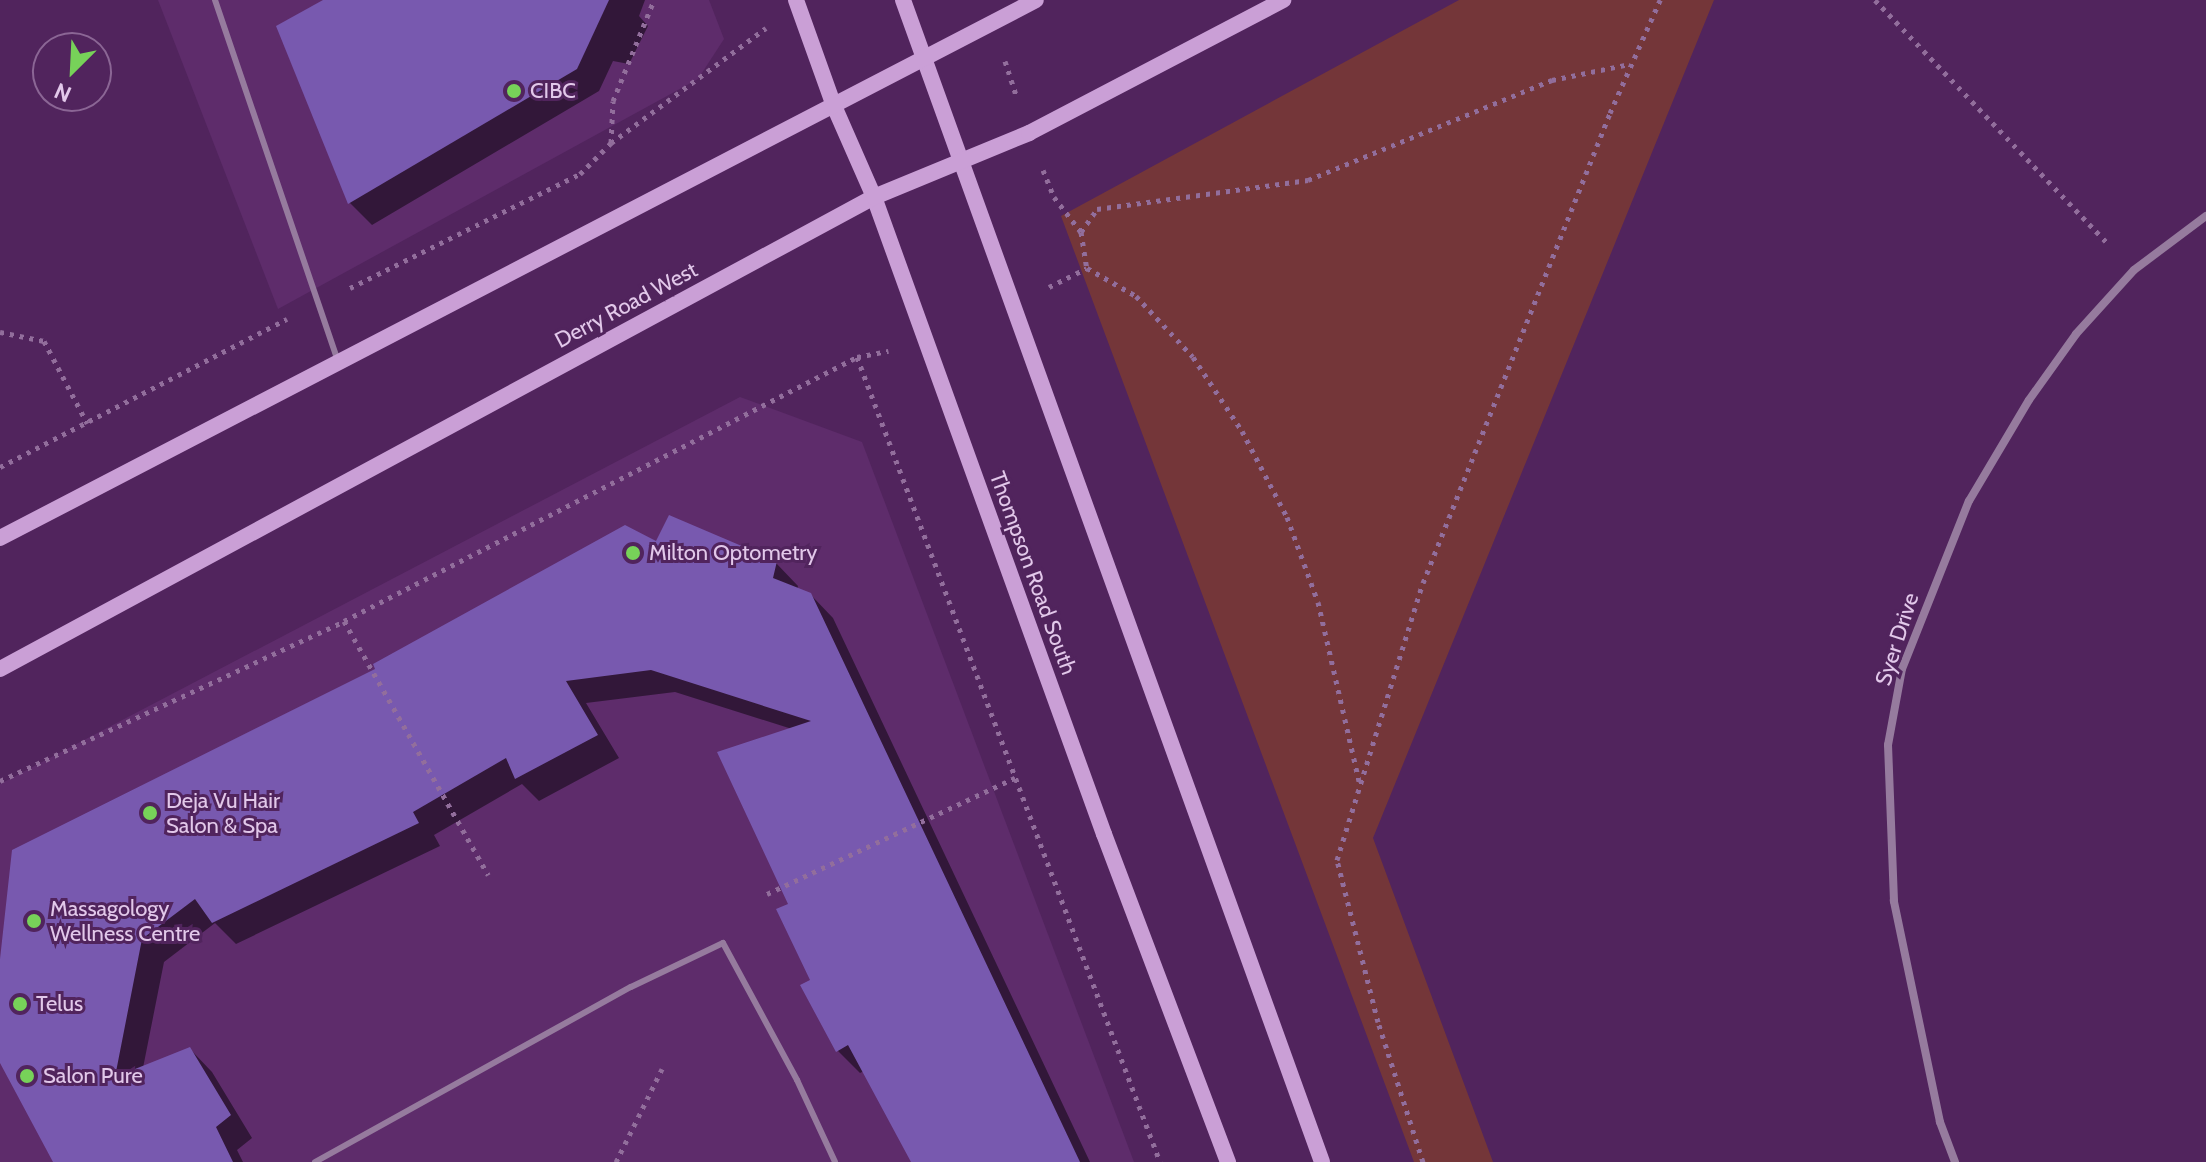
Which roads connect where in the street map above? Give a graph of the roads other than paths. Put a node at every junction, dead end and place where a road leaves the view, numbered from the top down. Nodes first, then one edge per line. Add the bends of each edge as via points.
1 (215, 0) edge
2 (903, 0) edge
3 (1036, 0) edge
4 (1283, 0) edge
5 (797, 3) edge
6 (925, 56) junction
7 (834, 106) junction
8 (959, 161) junction
9 (874, 197) junction
10 (2206, 216) edge
11 (338, 363) junction
12 (0, 538) edge
13 (0, 669) edge
14 (315, 1162) edge
15 (835, 1162) edge
16 (1228, 1162) edge
17 (1322, 1162) edge
18 (1955, 1162) edge

1 - 11 lane
2 - 6 main road
3 - 6 main road
4 - 8 main road, Derry Road West via 1029,133
5 - 7 main road, Thompson Road South
6 - 7 main road
6 - 8 main road
7 - 9 main road, Thompson Road South
7 - 11 main road
8 - 9 main road, Derry Road West
8 - 17 main road
9 - 13 main road, Derry Road West
9 - 16 main road, Thompson Road South
10 - 18 street, Syer Drive via 2134,270 2076,334 2037,389 1969,501 1902,669 1888,745 1894,901 1940,1122
11 - 12 main road
14 - 15 lane via 631,987 723,943

